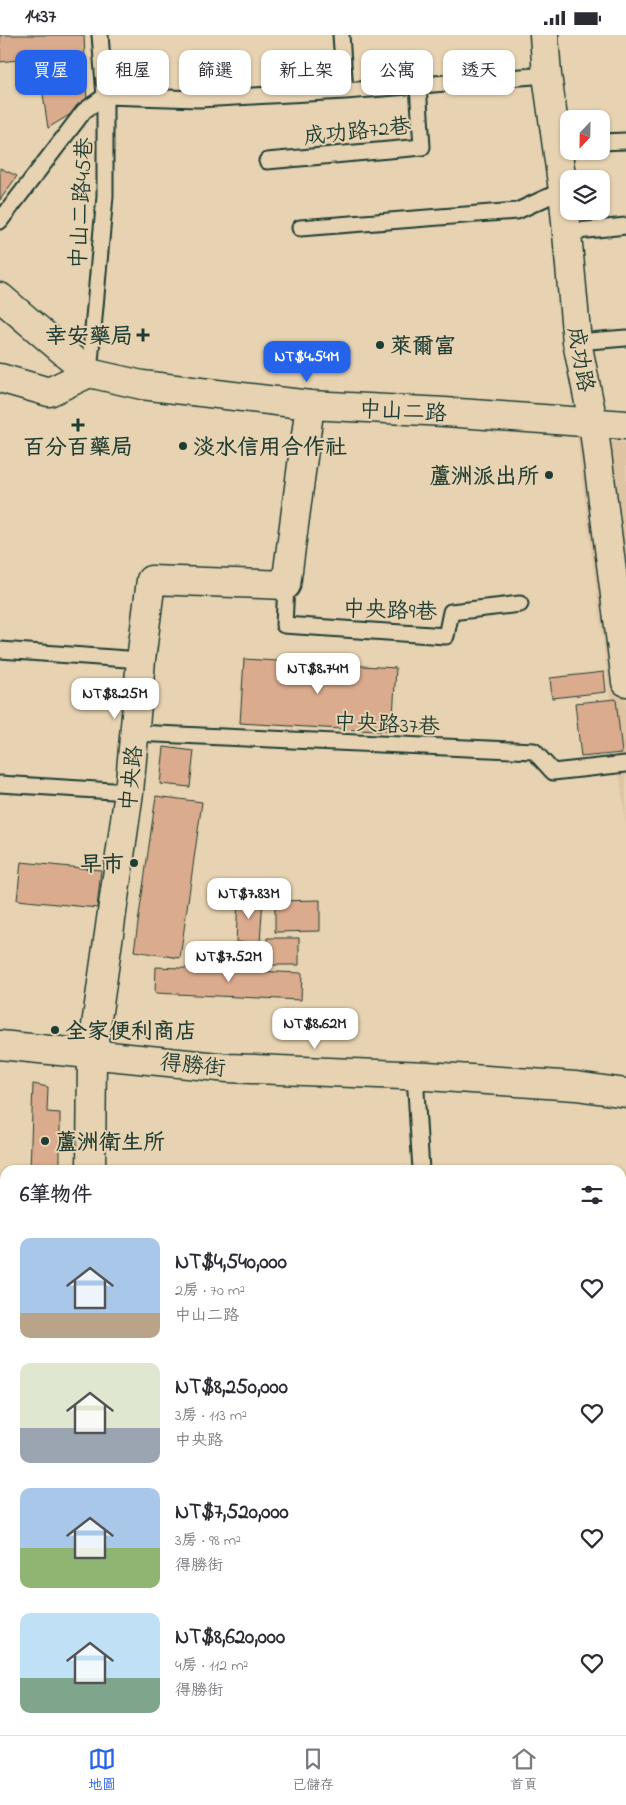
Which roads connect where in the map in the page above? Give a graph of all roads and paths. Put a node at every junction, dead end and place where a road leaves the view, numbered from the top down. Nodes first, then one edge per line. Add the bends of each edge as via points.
1 (100, 35) edge
2 (341, 35) edge
3 (544, 35) edge
4 (342, 50) edge
5 (547, 75) junction
6 (433, 84) edge
7 (272, 95) edge
8 (419, 95) edge
9 (105, 96) junction
10 (560, 134) edge
11 (626, 141) edge
12 (610, 142) edge
13 (267, 161) dead end
14 (560, 191) edge
15 (566, 220) edge
16 (0, 221) edge
17 (626, 226) edge
18 (300, 228) dead end
19 (567, 232) junction
20 (0, 297) edge
21 (626, 338) edge
22 (577, 343) junction
23 (89, 373) junction
24 (0, 379) edge
25 (310, 405) junction
26 (593, 422) junction
27 (626, 425) edge
28 (286, 585) junction
29 (520, 604) dead end
30 (0, 650) edge
31 (141, 660) junction
32 (626, 681) edge
33 (135, 733) junction
34 (626, 764) edge
35 (0, 785) edge
36 (130, 792) junction
37 (0, 1045) edge
38 (92, 1054) junction
39 (415, 1075) junction
40 (626, 1093) edge
41 (92, 1165) edge
42 (421, 1165) edge

1 - 9 lane, 中山二路45巷
2 - 4 lane, 成功路72巷
3 - 5 street, 成功路
5 - 6 lane
5 - 10 street, 成功路
7 - 9 lane via 199,99
8 - 13 lane, 成功路72巷 via 422,147
9 - 16 lane via 84,111
9 - 23 lane, 中山二路45巷 via 106,196
11 - 12 lane
14 - 18 lane via 517,211
15 - 19 street, 成功路
17 - 19 lane
19 - 22 street, 成功路
20 - 23 street, 中山二路
21 - 22 lane
22 - 26 street, 成功路
23 - 24 street via 49,392
23 - 25 street, 中山二路 via 142,385
25 - 26 street, 中山二路
25 - 28 street
26 - 27 street, 中山二路
26 - 32 street, 成功路
28 - 29 lane, 中央路9巷 via 284,625 446,635 452,612
28 - 31 street, 中央路 via 151,580
30 - 31 lane
31 - 33 street, 中央路
33 - 34 lane, 中央路37巷 via 534,751 553,772
33 - 36 street, 中央路
35 - 36 lane
36 - 38 street, 中央路
37 - 38 street, 得勝街
38 - 39 street, 得勝街 via 228,1068
38 - 41 street, 中央路
39 - 40 street, 得勝街 via 576,1086
39 - 42 lane

